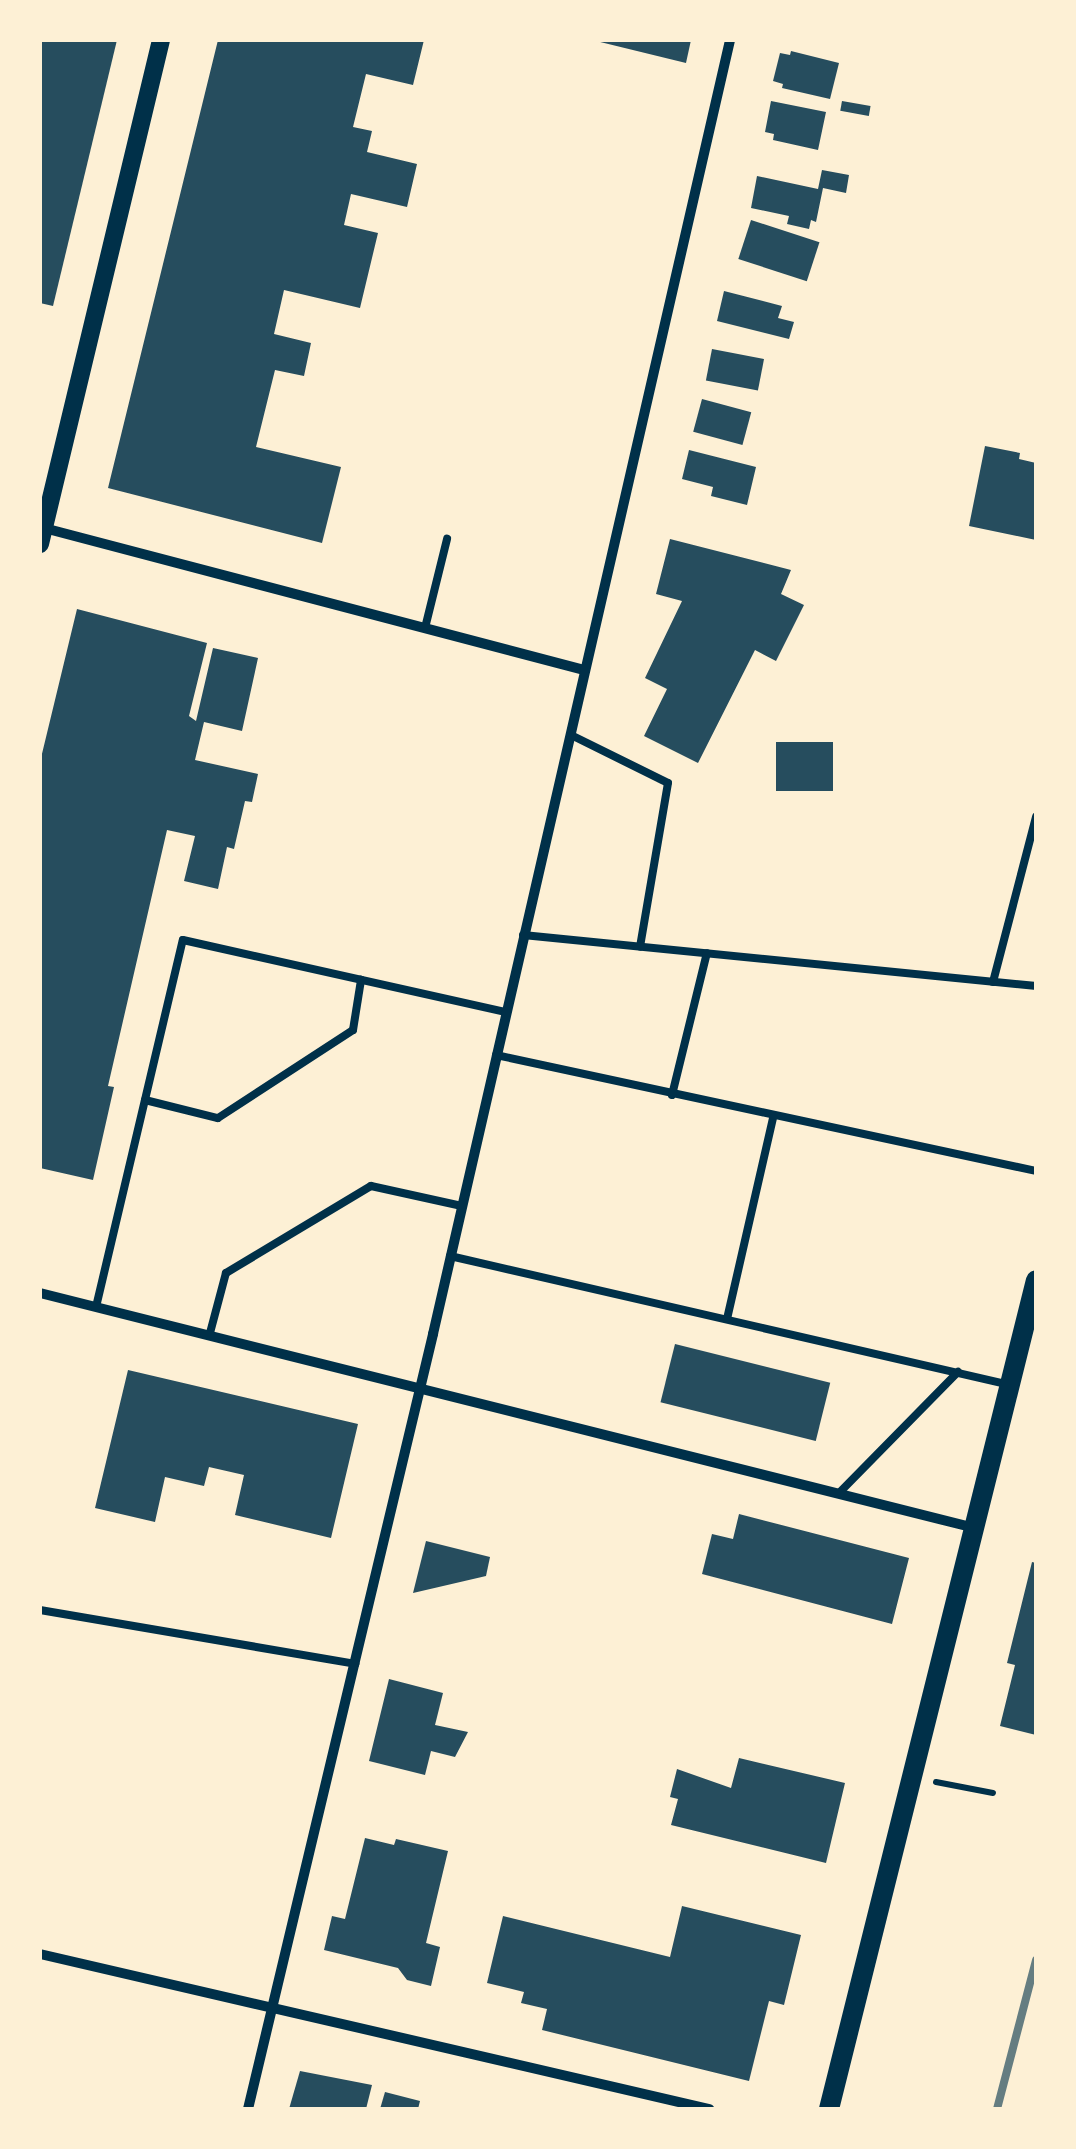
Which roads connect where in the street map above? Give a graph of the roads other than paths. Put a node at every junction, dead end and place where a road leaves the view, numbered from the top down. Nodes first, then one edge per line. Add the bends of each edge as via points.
1 (161, 40) edge
2 (730, 40) edge
3 (41, 533) edge
4 (447, 539) dead end
5 (425, 628) junction
6 (584, 670) junction
7 (571, 735) junction
8 (1036, 817) edge
9 (524, 934) junction
10 (640, 947) junction
11 (708, 953) junction
12 (361, 980) junction
13 (993, 982) junction
14 (1036, 986) edge
15 (506, 1012) junction
16 (496, 1055) junction
17 (672, 1094) junction
18 (145, 1100) junction
19 (773, 1118) junction
20 (1036, 1172) edge
21 (462, 1206) junction
22 (450, 1256) junction
23 (1036, 1280) edge
24 (40, 1293) edge
25 (96, 1306) junction
26 (727, 1319) junction
27 (210, 1333) junction
28 (958, 1372) junction
29 (1010, 1385) junction
30 (420, 1388) junction
31 (839, 1493) junction
32 (975, 1528) junction
33 (40, 1610) edge
34 (355, 1664) junction
35 (40, 1954) edge
36 (272, 2010) junction
37 (248, 2109) edge
38 (709, 2109) edge
39 (830, 2109) edge

1 - 3 street
2 - 6 street
3 - 5 street
4 - 5 lane
5 - 6 street
6 - 7 street
7 - 9 street
7 - 10 lane via 668,783
8 - 13 lane
9 - 10 lane
9 - 15 street
10 - 11 lane
11 - 13 lane
11 - 17 lane
12 - 15 lane
12 - 18 lane via 353,1030 218,1118
12 - 18 lane via 183,940
13 - 14 lane
15 - 16 street
16 - 17 lane
16 - 21 street
17 - 19 lane
18 - 25 lane
19 - 20 lane
19 - 26 lane
21 - 22 street
21 - 27 lane via 370,1186 226,1273
22 - 26 lane
22 - 30 street
23 - 29 main road
24 - 25 street
25 - 27 street
26 - 28 lane
27 - 30 street
28 - 29 lane
28 - 31 lane
29 - 32 main road
30 - 31 street
30 - 34 street
31 - 32 street
32 - 39 main road
33 - 34 lane
34 - 36 street
35 - 36 street
36 - 37 street
36 - 38 street

